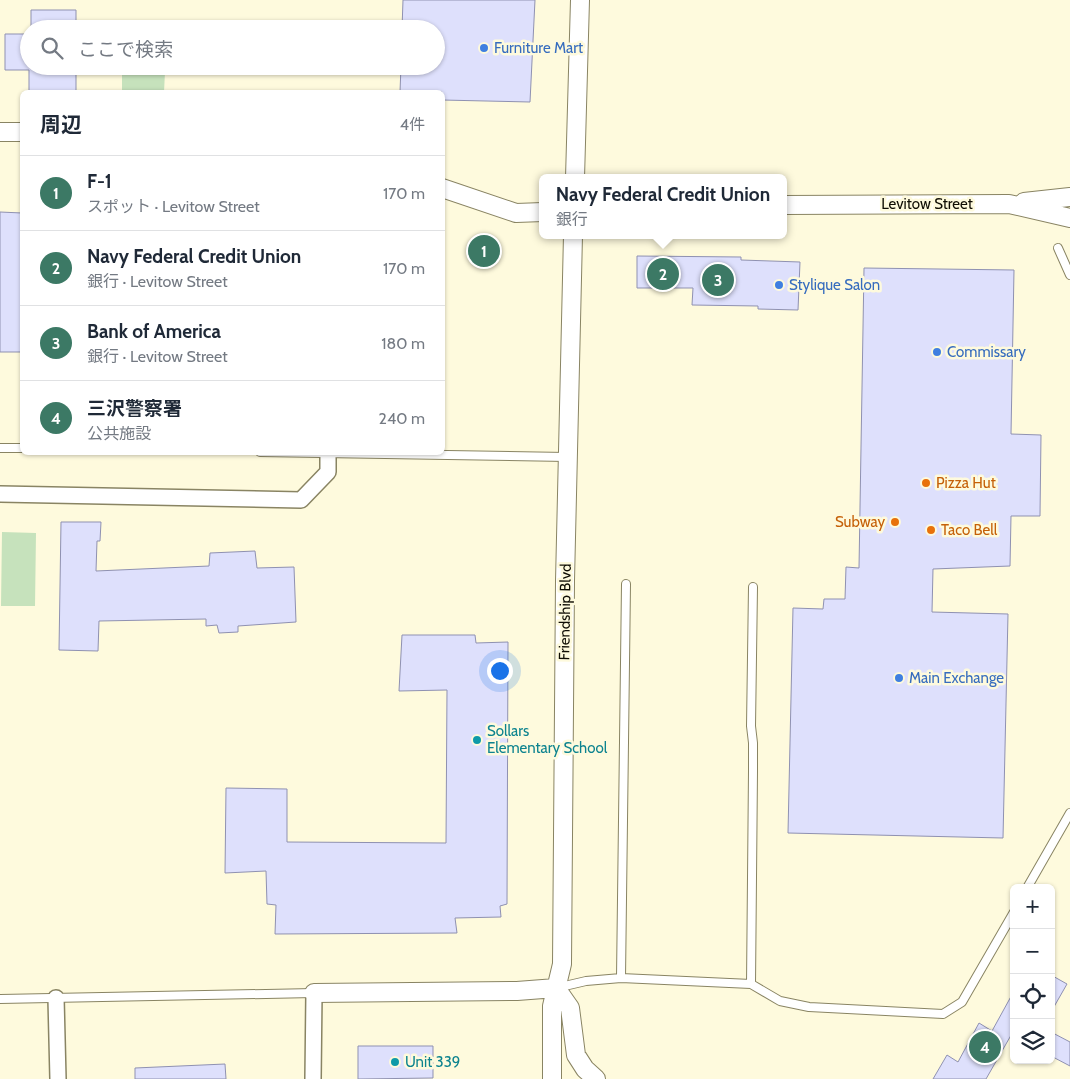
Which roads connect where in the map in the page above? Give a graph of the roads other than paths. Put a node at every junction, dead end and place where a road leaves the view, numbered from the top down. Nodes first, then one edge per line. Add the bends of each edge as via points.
1 (580, 0) edge
2 (0, 132) edge
3 (20, 132) edge
4 (575, 174) edge
5 (445, 189) edge
6 (1070, 197) edge
7 (1009, 204) junction
8 (787, 205) edge
9 (539, 212) edge
10 (1070, 218) edge
11 (573, 239) edge
12 (1058, 248) dead end
13 (1070, 275) edge
14 (0, 448) edge
15 (20, 448) edge
16 (328, 455) edge
17 (408, 455) edge
18 (567, 457) junction
19 (0, 494) edge
20 (626, 584) dead end
21 (753, 587) dead end
22 (1070, 813) edge
23 (1030, 884) edge
24 (1010, 919) edge
25 (621, 978) junction
26 (751, 984) junction
27 (556, 988) junction
28 (314, 993) junction
29 (56, 998) junction
30 (0, 999) edge
31 (58, 1079) edge
32 (313, 1079) edge
33 (552, 1079) edge
34 (596, 1079) edge

1 - 4 street
2 - 3 street
5 - 9 street via 516,213
6 - 7 street
7 - 8 street, Levitow Street
7 - 10 street, Levitow Street
11 - 18 street, Friendship Blvd
12 - 13 lane
14 - 15 lane
16 - 19 street via 328,472 301,500
17 - 18 lane
18 - 27 street, Friendship Blvd via 562,964
20 - 25 lane
21 - 26 lane
22 - 23 lane
24 - 26 lane via 962,1002 943,1014 809,1007 780,1001
25 - 26 lane
25 - 27 lane
27 - 28 street
27 - 33 street, Friendship Blvd via 552,1006
27 - 34 street via 570,1008 576,1054
28 - 29 lane
28 - 32 street
29 - 30 lane
29 - 31 street

